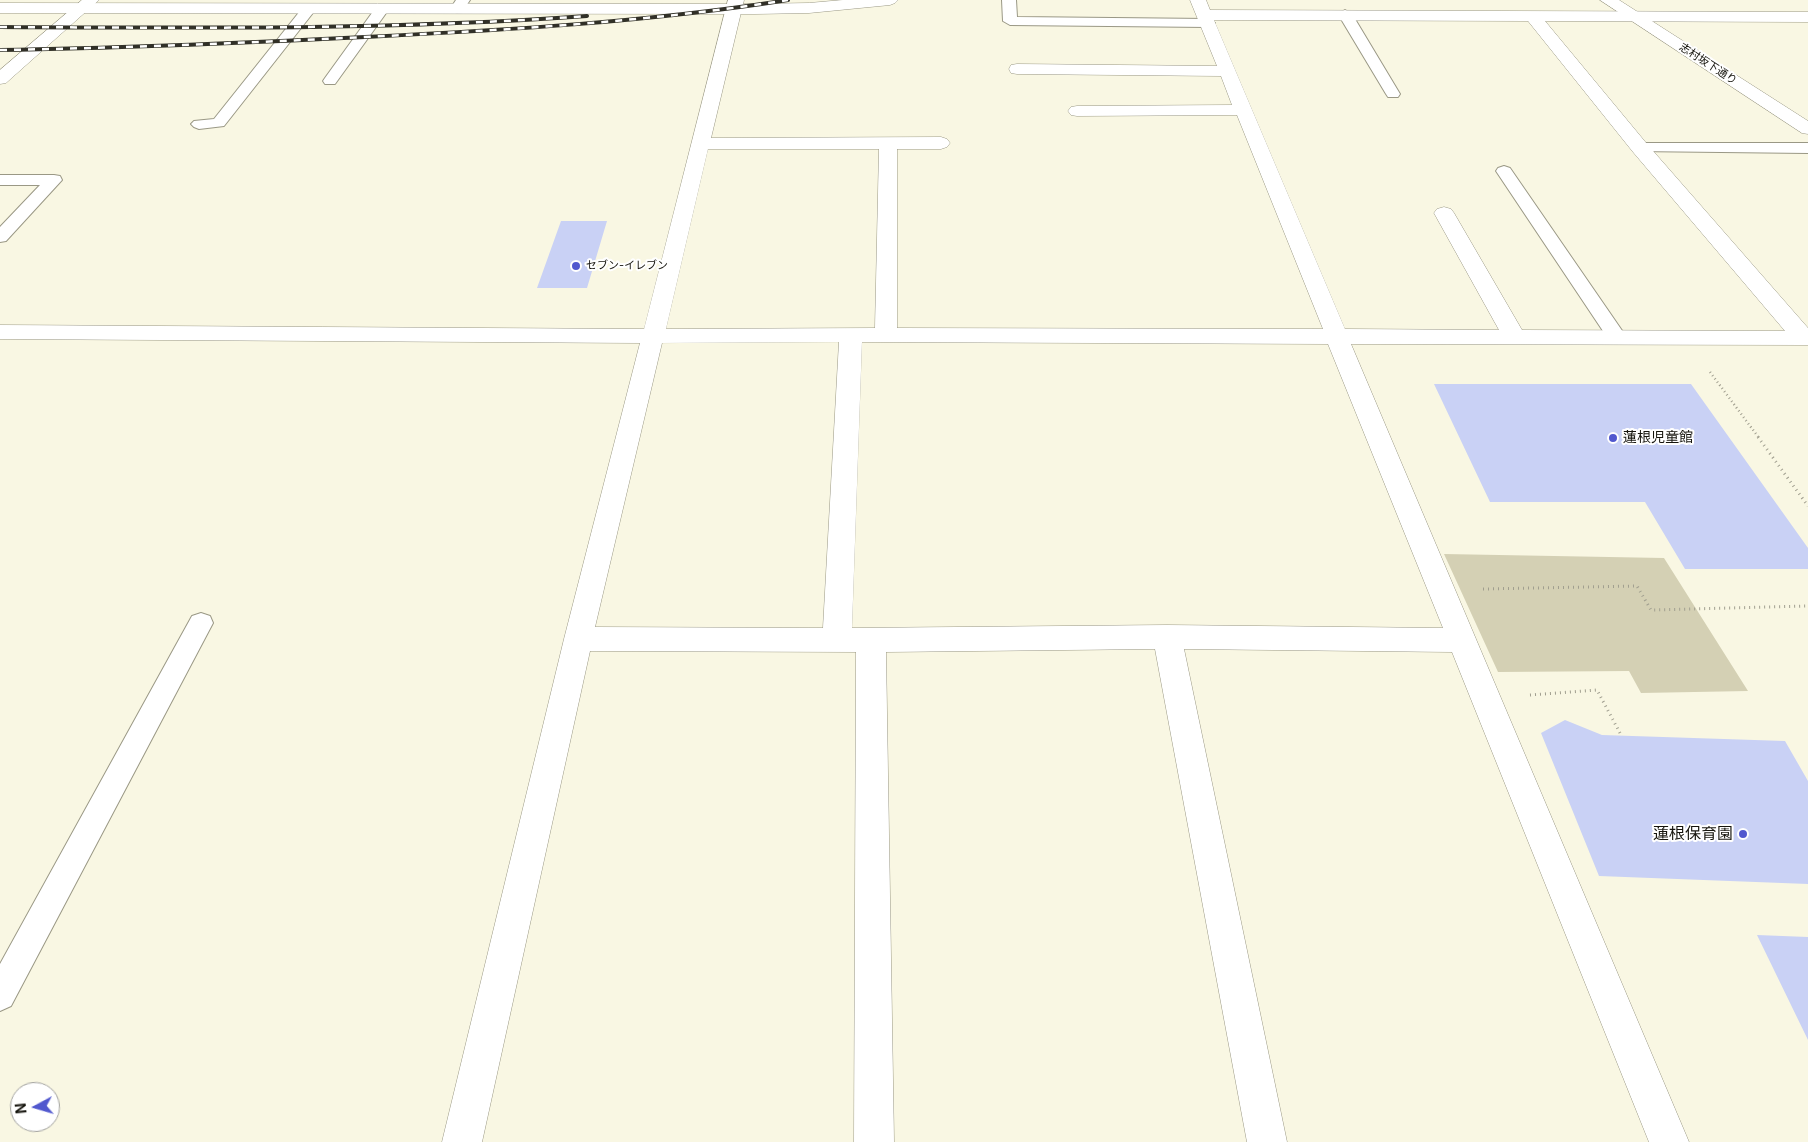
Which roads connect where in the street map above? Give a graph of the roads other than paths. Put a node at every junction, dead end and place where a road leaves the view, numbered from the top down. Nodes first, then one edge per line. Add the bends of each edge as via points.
1 (890, 0) edge
2 (1009, 0) edge
3 (1608, 0) edge
4 (86, 4) edge
5 (460, 5) edge
6 (735, 5) edge
7 (0, 8) edge
8 (309, 9) junction
9 (382, 9) junction
10 (1204, 13) edge
11 (1345, 14) junction
12 (1532, 15) junction
13 (1808, 17) edge
14 (1635, 18) junction
15 (1017, 69) dead end
16 (1228, 71) junction
17 (0, 79) edge
18 (330, 81) dead end
19 (1393, 94) dead end
20 (1244, 110) junction
21 (1076, 111) dead end
22 (200, 124) dead end
23 (1808, 129) edge
24 (888, 143) junction
25 (941, 143) dead end
26 (700, 144) junction
27 (1640, 148) junction
28 (1808, 148) edge
29 (1504, 171) dead end
30 (0, 180) edge
31 (1444, 214) dead end
32 (0, 237) edge
33 (0, 332) edge
34 (886, 335) junction
35 (653, 336) junction
36 (851, 336) junction
37 (1514, 336) junction
38 (1616, 336) junction
39 (1337, 337) junction
40 (1806, 338) edge
41 (201, 623) dead end
42 (1167, 637) junction
43 (578, 640) junction
44 (837, 640) junction
45 (871, 640) junction
46 (1462, 640) junction
47 (0, 995) edge
48 (462, 1142) edge
49 (874, 1142) edge
50 (1267, 1142) edge
51 (1669, 1142) edge

1 - 6 street via 809,8
2 - 10 lane via 1010,21
3 - 14 street, 志村坂下通り
4 - 7 street
4 - 8 street
4 - 17 street
5 - 6 street
5 - 9 street
6 - 26 street
8 - 9 street
8 - 22 lane via 219,123
9 - 18 lane
10 - 11 street
10 - 16 street
11 - 12 street
11 - 19 lane
12 - 14 street
12 - 27 street
13 - 14 street
14 - 23 street, 志村坂下通り
15 - 16 street
16 - 20 street
20 - 21 street
20 - 39 street
24 - 25 street
24 - 26 street
24 - 34 street
26 - 35 street
27 - 28 lane
27 - 40 street
29 - 38 lane
30 - 32 lane via 54,180
31 - 37 street
33 - 35 street
34 - 36 street
34 - 39 street
35 - 36 street
35 - 43 street
36 - 44 street
37 - 38 street
37 - 39 street
38 - 40 street
39 - 46 street
41 - 47 lane
42 - 45 street
42 - 46 street
42 - 50 street
43 - 44 street
43 - 48 street
44 - 45 street
45 - 49 street
46 - 51 street

